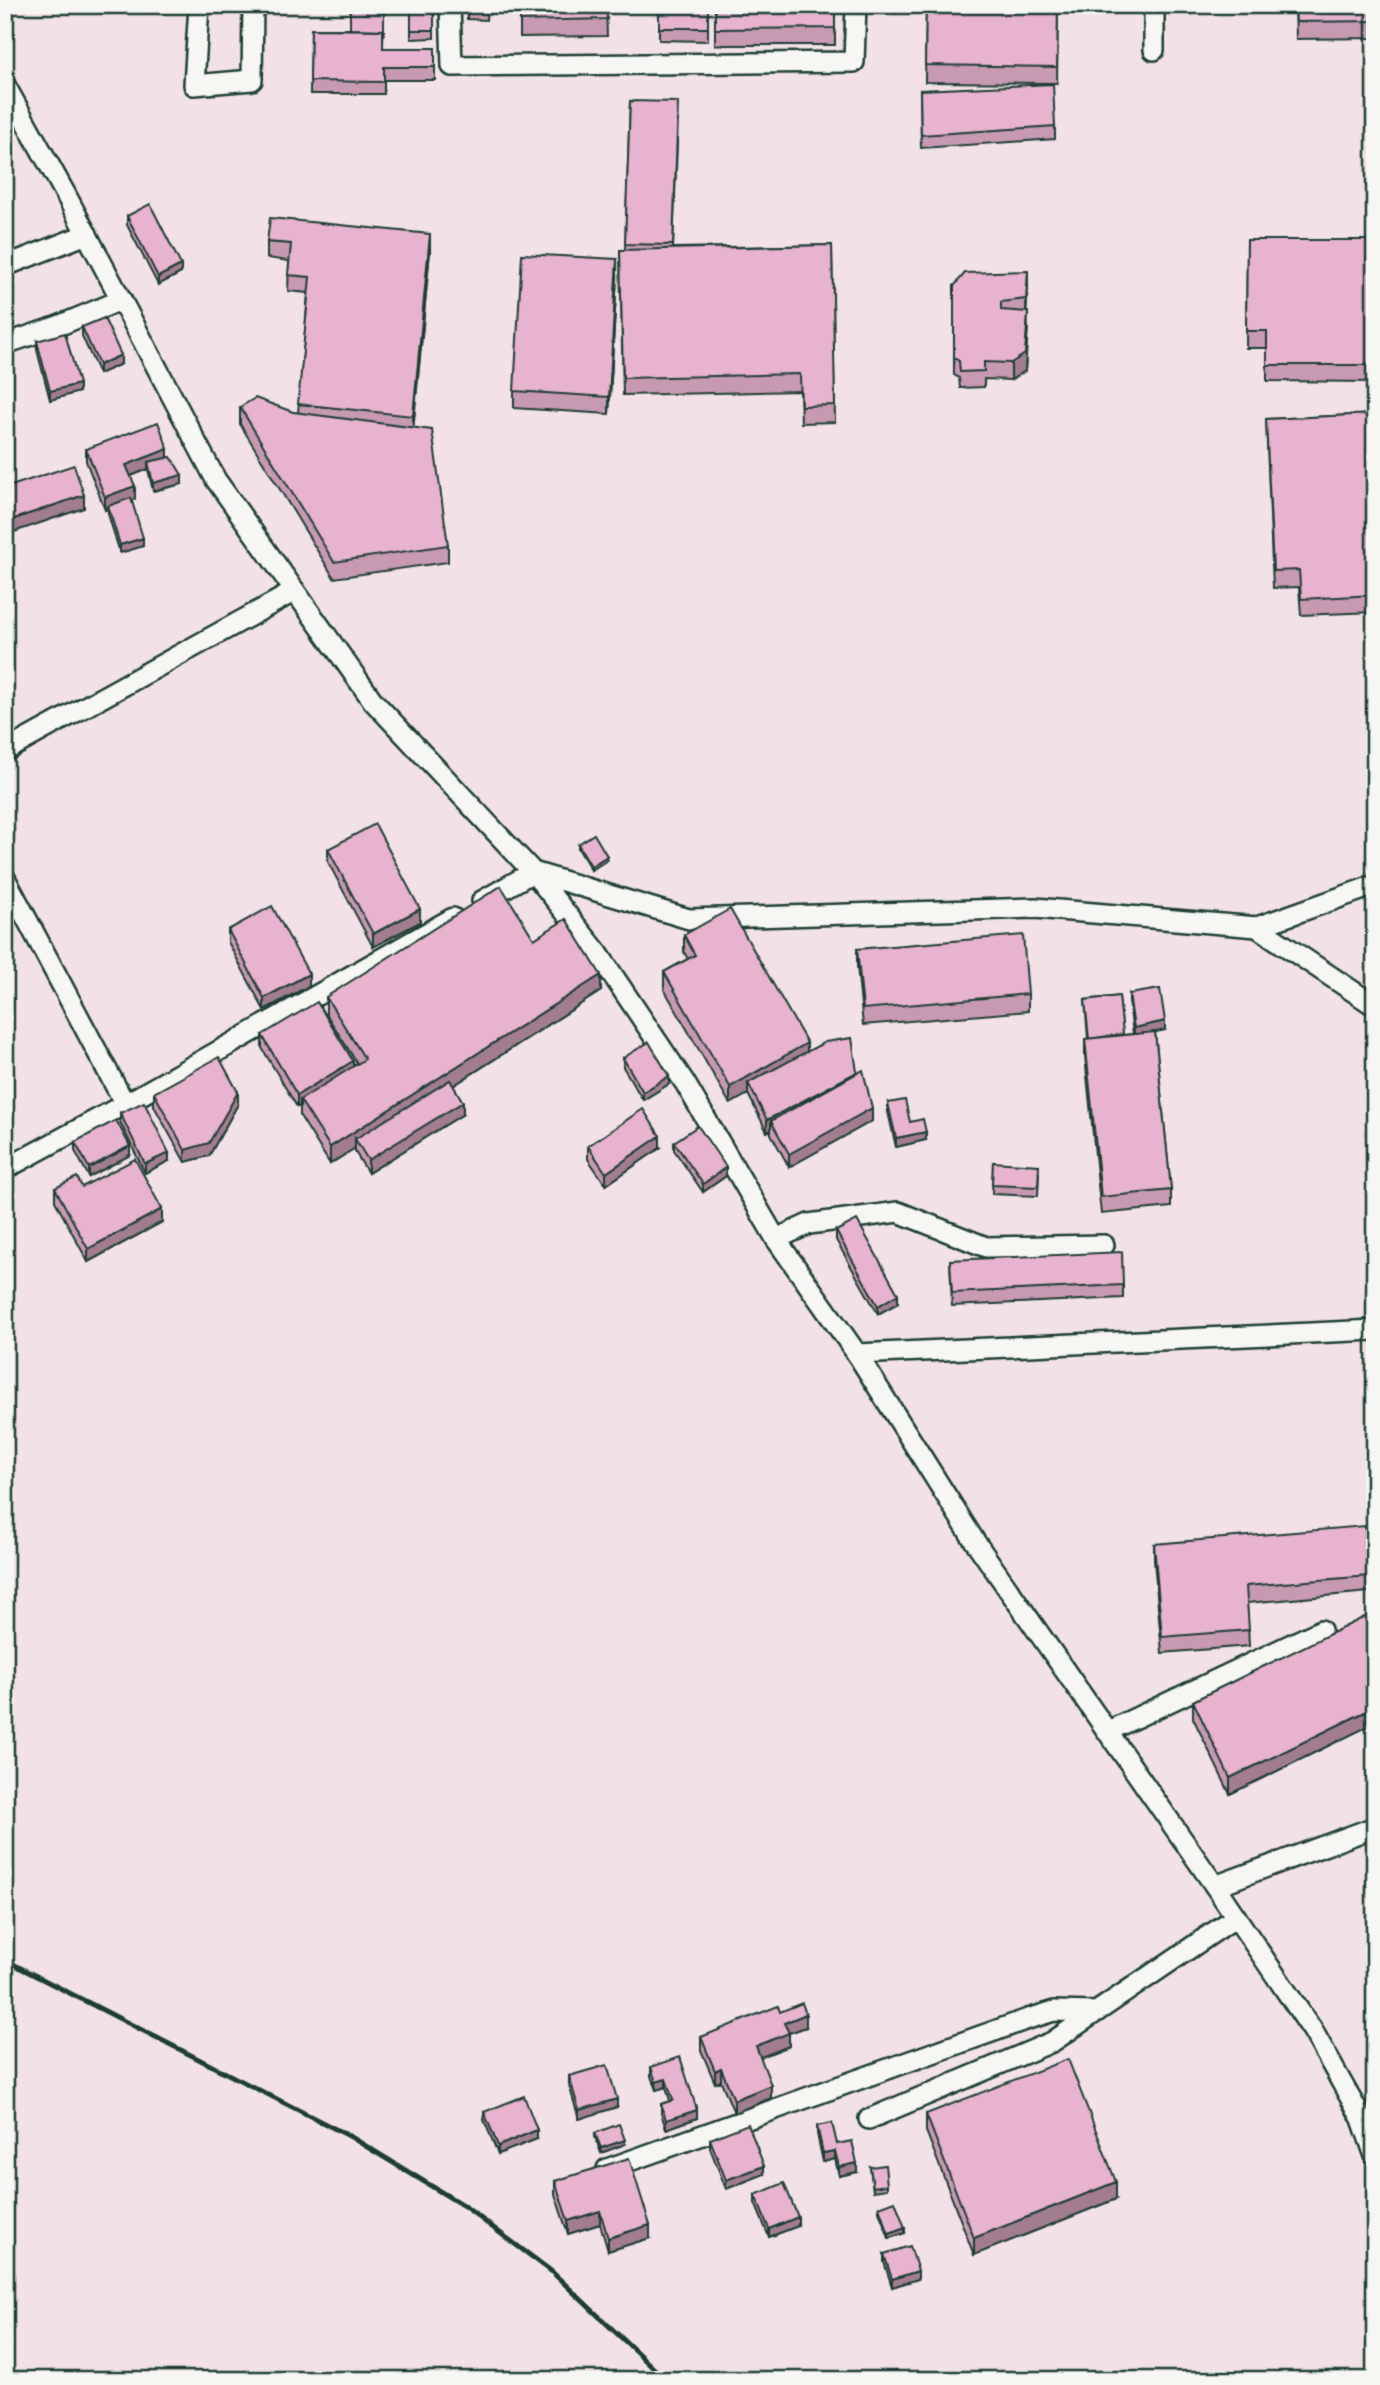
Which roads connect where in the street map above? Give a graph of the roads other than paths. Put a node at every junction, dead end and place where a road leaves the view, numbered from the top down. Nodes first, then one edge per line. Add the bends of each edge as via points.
1 (199, 5) edge
2 (253, 5) edge
3 (450, 5) edge
4 (856, 5) edge
5 (1154, 5) edge
6 (1154, 50) dead end
7 (5, 85) edge
8 (87, 234) junction
9 (5, 266) edge
10 (121, 300) junction
11 (5, 344) edge
12 (295, 591) junction
13 (5, 751) edge
14 (533, 872) junction
15 (5, 878) edge
16 (1375, 885) edge
17 (1256, 927) junction
18 (1375, 1006) edge
19 (125, 1104) junction
20 (5, 1169) edge
21 (776, 1239) junction
22 (1104, 1245) dead end
23 (1375, 1330) edge
24 (857, 1354) junction
25 (1321, 1630) dead end
26 (1108, 1731) junction
27 (1375, 1827) edge
28 (1215, 1886) junction
29 (1236, 1917) junction
30 (1096, 2012) junction
31 (869, 2119) dead end
32 (1375, 2156) edge
33 (592, 2174) edge

1 - 2 street via 194,85 252,80
3 - 4 street via 452,66 853,62
5 - 6 street
7 - 8 street
8 - 9 street
8 - 10 street
10 - 11 street
10 - 12 street via 216,480
12 - 13 street
12 - 14 street via 373,701
14 - 17 street via 689,919 1035,908
14 - 19 street
14 - 21 street via 598,953 678,1072
15 - 19 street
16 - 17 street
17 - 18 street
19 - 20 street
21 - 22 street via 809,1224 898,1212 986,1247
21 - 24 street
23 - 24 street
24 - 26 street via 974,1540
25 - 26 street
26 - 28 street
27 - 28 street
28 - 29 street
29 - 30 street
29 - 32 street via 1312,2031 1362,2119
30 - 31 street via 1052,2042
30 - 33 street via 1054,2011 1028,2019

